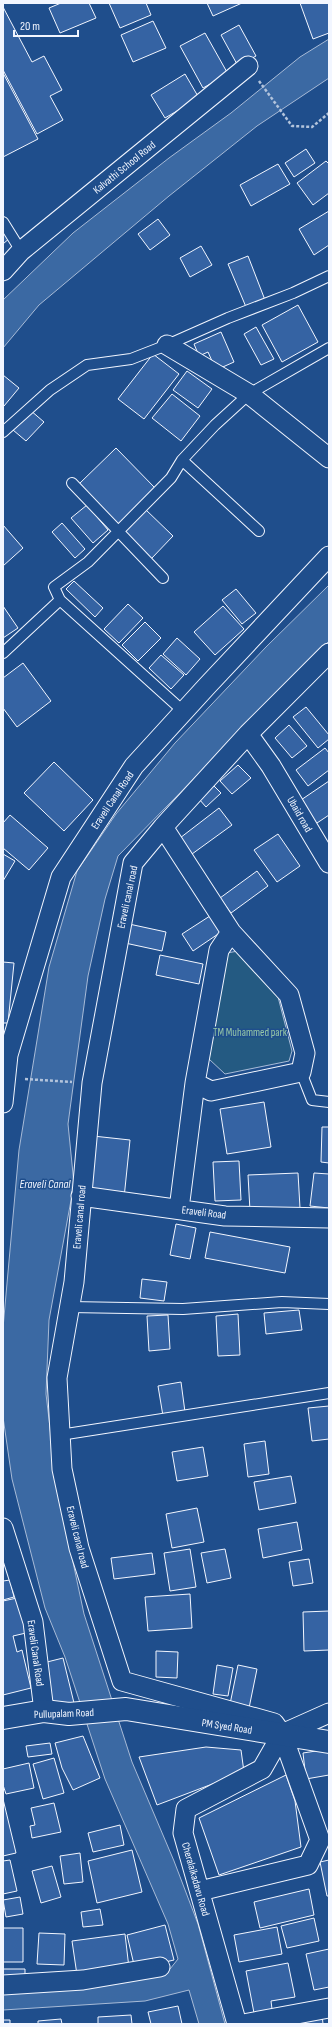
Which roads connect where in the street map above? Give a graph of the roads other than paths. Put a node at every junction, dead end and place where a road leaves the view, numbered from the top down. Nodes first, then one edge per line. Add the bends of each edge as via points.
1 (248, 66) road end
2 (3, 222) edge
3 (21, 251) junction
4 (3, 271) edge
5 (329, 276) edge
6 (167, 345) junction
7 (329, 348) edge
8 (249, 394) junction
9 (3, 432) edge
10 (329, 458) edge
11 (182, 460) junction
12 (72, 483) dead end
13 (118, 531) junction
14 (259, 531) dead end
15 (329, 556) edge
16 (163, 578) dead end
17 (60, 600) junction
18 (3, 653) edge
19 (329, 653) edge
20 (183, 711) junction
21 (248, 734) junction
22 (163, 827) junction
23 (329, 863) edge
24 (231, 932) junction
25 (8, 1037) edge
26 (300, 1072) junction
27 (195, 1082) junction
28 (3, 1102) edge
29 (329, 1102) edge
30 (81, 1196) junction
31 (179, 1209) junction
32 (329, 1218) edge
33 (329, 1304) edge
34 (70, 1307) junction
35 (329, 1393) edge
36 (60, 1435) junction
37 (3, 1528) edge
38 (126, 1710) joint
39 (44, 1711) junction
40 (329, 1713) edge
41 (3, 1718) edge
42 (282, 1734) junction
43 (329, 1742) edge
44 (200, 1891) junction
45 (160, 1967) dead end
46 (3, 1985) edge
47 (329, 2008) edge
48 (237, 2024) edge
49 (243, 2024) edge

1 - 3 street, Kalvathi School Road
2 - 3 lane
3 - 4 street, Kalvathi School Road
5 - 6 lane
6 - 8 street
6 - 9 lane via 131,359 87,365 50,390
7 - 8 lane
8 - 10 street
8 - 11 lane
11 - 13 lane via 171,478
11 - 14 lane
12 - 13 lane
13 - 16 lane
13 - 17 lane via 88,562 54,587
15 - 20 street, Eraveli Canal Road
17 - 18 lane
17 - 20 lane
19 - 21 street, Eraveli canal road
20 - 25 street, Eraveli Canal Road via 134,766 60,877
21 - 22 street, Eraveli canal road
21 - 23 street, Ubaid road via 271,766
22 - 24 street
22 - 30 street, Eraveli canal road via 133,863 92,1083
24 - 26 street via 289,995 305,1053
24 - 27 street via 219,950
25 - 28 street, Eraveli Canal Road
26 - 27 street via 211,1091
26 - 29 lane via 312,1100
27 - 31 street
30 - 31 street, Eraveli Road
30 - 34 street, Eraveli canal road
31 - 32 street, Eraveli Road via 225,1216
33 - 34 lane via 282,1302 183,1309
34 - 36 street, Eraveli canal road via 57,1378
35 - 36 lane
36 - 42 street, Eraveli canal road via 62,1469 79,1548 122,1681 274,1723
37 - 39 street, Eraveli Canal Road via 33,1622
38 - 39 street, Pullupalam Road via 69,1714
38 - 42 street, PM Syed Road
39 - 41 street, Pullupalam Road
40 - 42 street
42 - 43 street, PM Syed Road
42 - 44 street, Cheralaikadavu Road via 262,1769 186,1809 183,1833
42 - 44 street via 320,1840 308,1865
44 - 48 street, Cheralaikadavu Road
45 - 46 street via 83,1980
47 - 49 street

